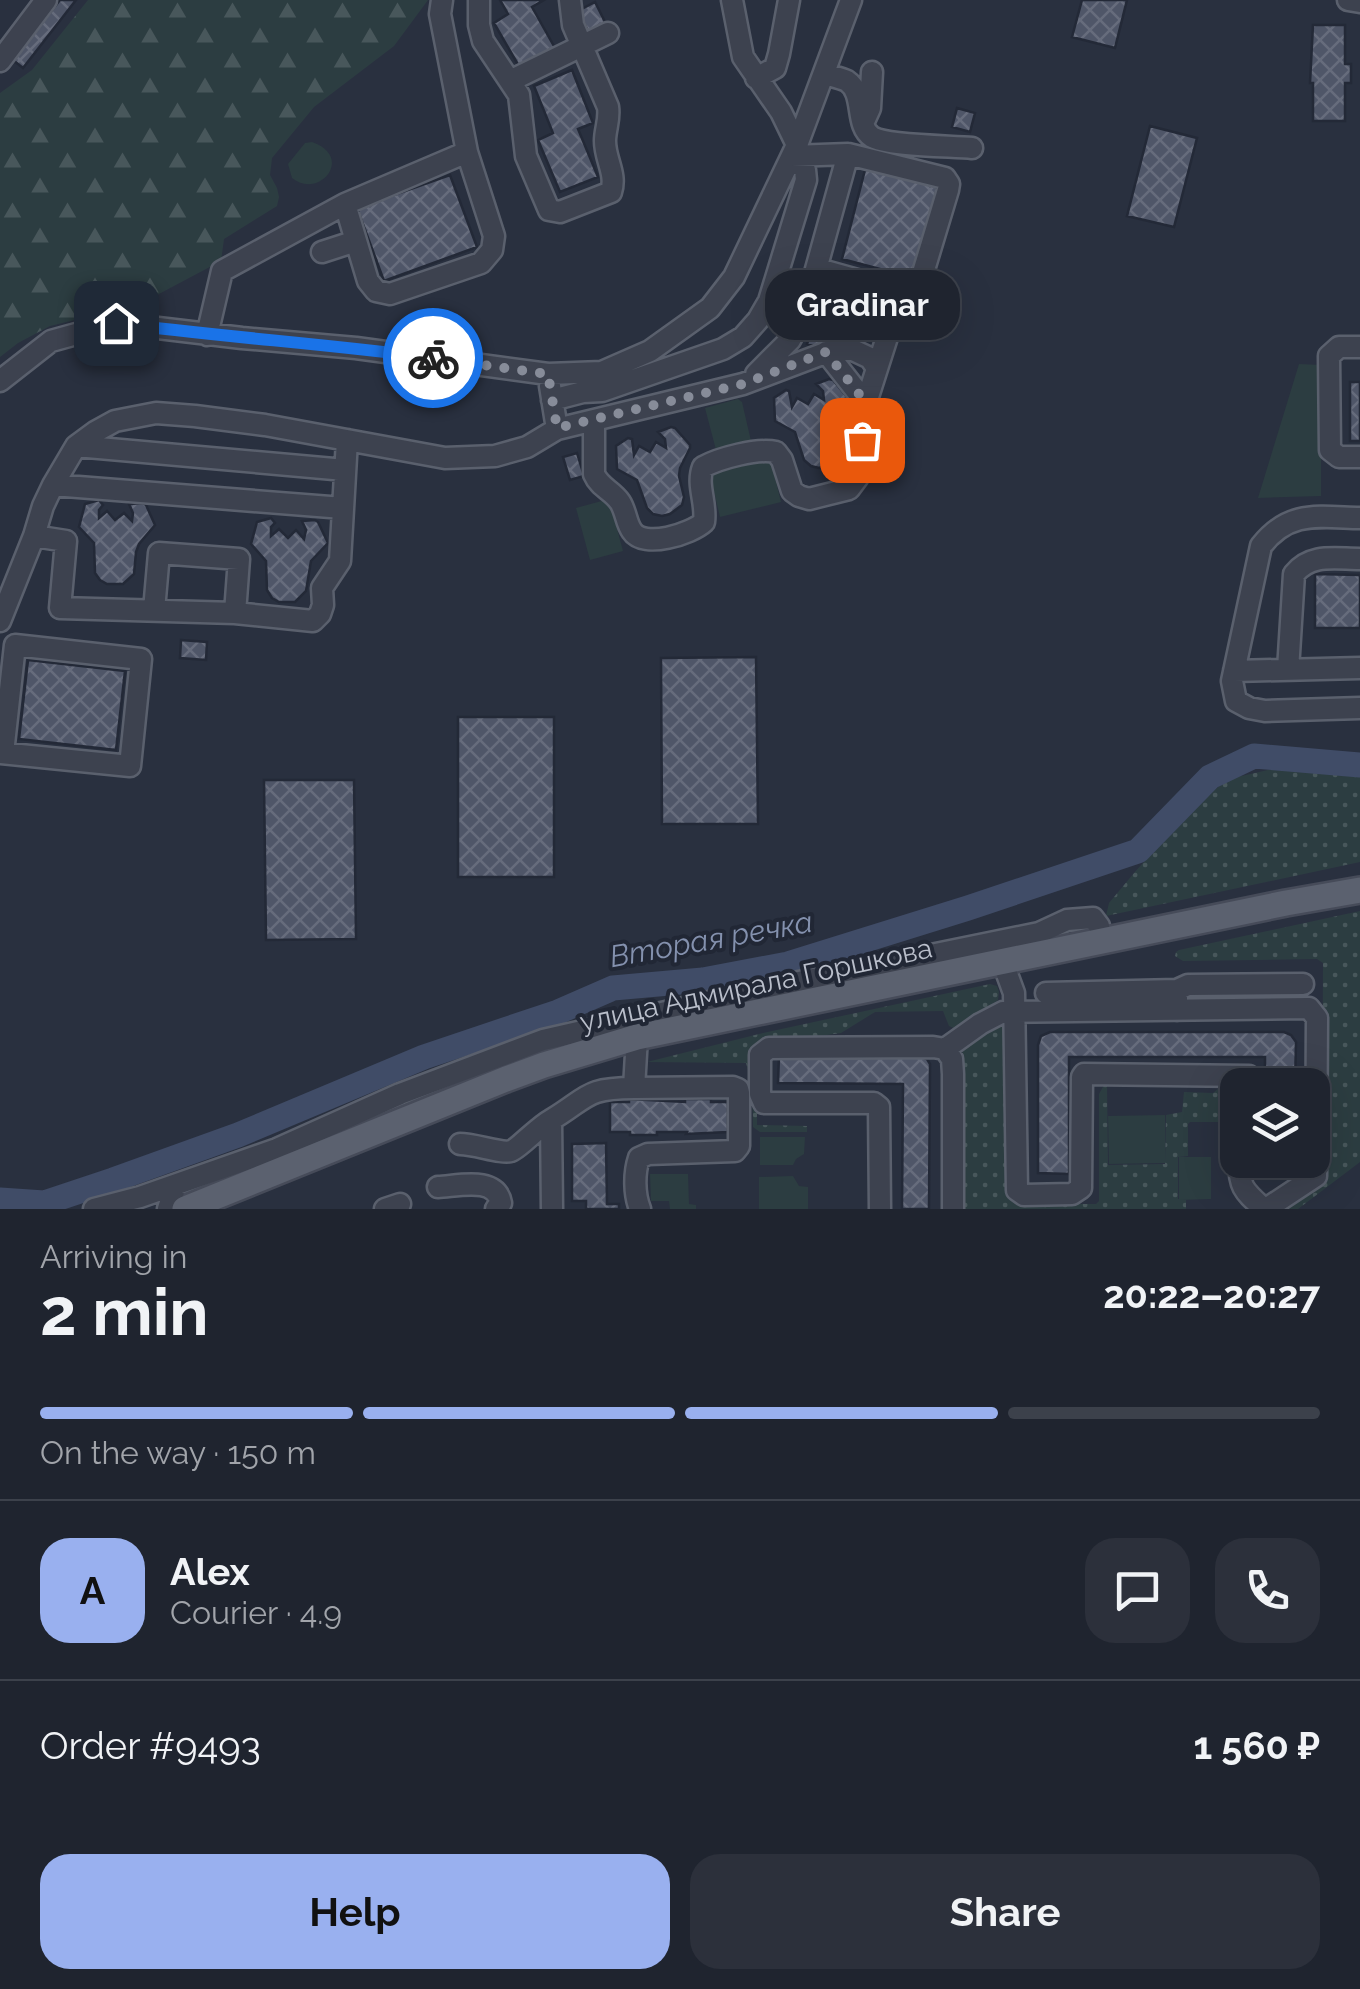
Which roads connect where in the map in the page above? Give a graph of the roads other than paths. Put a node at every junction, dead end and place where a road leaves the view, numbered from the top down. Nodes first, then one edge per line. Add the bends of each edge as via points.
1 (46, 0) edge
2 (442, 0) edge
3 (479, 0) edge
4 (570, 0) edge
5 (732, 0) edge
6 (789, 0) edge
7 (851, 0) edge
8 (1348, 0) edge
9 (1360, 2) edge
10 (608, 33) dead end
11 (583, 46) junction
12 (0, 61) edge
13 (872, 72) dead end
14 (825, 74) junction
15 (756, 78) junction
16 (510, 81) junction
17 (863, 122) junction
18 (972, 148) dead end
19 (794, 150) junction
20 (467, 152) junction
21 (848, 154) junction
22 (345, 204) junction
23 (356, 241) junction
24 (322, 252) dead end
25 (818, 270) junction
26 (838, 307) dead end
27 (208, 335) junction
28 (1360, 348) edge
29 (826, 352) junction
30 (877, 368) junction
31 (548, 374) junction
32 (0, 382) edge
33 (743, 384) junction
34 (552, 400) junction
35 (866, 403) junction
36 (594, 420) junction
37 (557, 428) junction
38 (347, 440) junction
39 (76, 446) junction
40 (1360, 458) edge
41 (345, 470) junction
42 (53, 484) junction
43 (343, 508) junction
44 (1360, 518) edge
45 (34, 536) junction
46 (1360, 559) edge
47 (154, 610) junction
48 (235, 613) junction
49 (0, 621) edge
50 (1360, 668) edge
51 (1288, 670) junction
52 (1234, 672) junction
53 (1360, 708) edge
54 (2, 753) edge
55 (1360, 890) edge
56 (1102, 942) junction
57 (1003, 963) junction
58 (1303, 984) dead end
59 (1046, 993) dead end
60 (1177, 1000) junction
61 (1014, 1011) junction
62 (637, 1038) junction
63 (945, 1050) junction
64 (1220, 1076) edge
65 (634, 1088) junction
66 (551, 1120) junction
67 (460, 1144) dead end
68 (1239, 1178) edge
69 (176, 1184) junction
70 (438, 1187) dead end
71 (94, 1209) edge
72 (168, 1209) edge
73 (186, 1209) edge
74 (496, 1209) edge
75 (552, 1209) edge
76 (640, 1209) edge
77 (880, 1209) edge
78 (954, 1209) edge
79 (1265, 1209) edge

1 - 12 street
2 - 20 street
3 - 16 street via 483,41
4 - 11 street
5 - 15 street via 743,58
6 - 15 street via 780,54 774,68
7 - 14 street
8 - 9 street
10 - 11 street
11 - 16 street
11 - 16 street via 610,115 604,144 611,192 560,212 548,210 526,156 519,94
13 - 17 street
14 - 17 street via 855,90
14 - 19 street
15 - 19 street via 781,112
17 - 18 street via 873,138 888,142
19 - 21 street
19 - 31 street via 734,276 710,308 650,351 602,372
19 - 34 street via 806,180 769,302 743,337 643,378
20 - 22 street
20 - 23 street via 494,236 481,263 390,294 368,281
21 - 25 street
21 - 25 street via 945,178 948,190 920,283 912,290
22 - 23 street
22 - 27 street via 222,271
23 - 24 street
25 - 33 street via 790,340
26 - 30 street via 886,321 889,332
27 - 31 street
27 - 32 street via 116,323 51,341
28 - 40 street via 1339,347 1329,356 1329,412 1330,450
29 - 30 street via 854,350
29 - 33 street
29 - 35 street
30 - 35 street
31 - 34 street
33 - 36 street
34 - 37 street
35 - 36 street via 858,478 848,489 799,496 782,460 766,450 712,462 699,477 704,522 649,541 632,532 622,504 597,481
36 - 37 street
37 - 38 street via 527,448 478,457 445,458
38 - 39 street via 156,413 115,421
38 - 41 street
39 - 41 street
39 - 42 street
41 - 43 street
42 - 43 street
42 - 45 street
43 - 48 street via 340,562 322,588 323,605 313,621
44 - 52 street via 1290,520 1272,532 1261,546
45 - 47 street via 66,542 60,608
45 - 49 street
46 - 51 street via 1312,558 1294,574
47 - 48 street
47 - 48 street via 158,552 239,559
50 - 51 street
51 - 52 street
52 - 53 street via 1236,700 1248,708
54 - 54 street via 130,766 141,659 15,646
55 - 56 main road, улица Адмирала Горшкова
56 - 57 main road, улица Адмирала Горшкова
56 - 69 street via 1093,918 1067,920 1038,933 543,1040
57 - 61 street
57 - 62 main road, улица Адмирала Горшкова
58 - 60 street via 1194,984
59 - 60 street
60 - 61 street
60 - 79 street via 1309,1008 1316,1016 1316,1176
61 - 63 street via 993,1016
61 - 64 street via 1017,1190 1024,1195 1081,1188 1084,1074
62 - 65 street
62 - 73 main road, улица Адмирала Горшкова via 544,1064
63 - 77 street via 769,1048 760,1055 764,1103 879,1106
63 - 78 street via 952,1059
65 - 66 street via 590,1093
65 - 76 street via 732,1087 739,1093 736,1151 639,1158
66 - 67 street via 508,1152
66 - 75 street
68 - 79 street
69 - 71 street
69 - 72 street
70 - 74 street via 487,1185 500,1196

